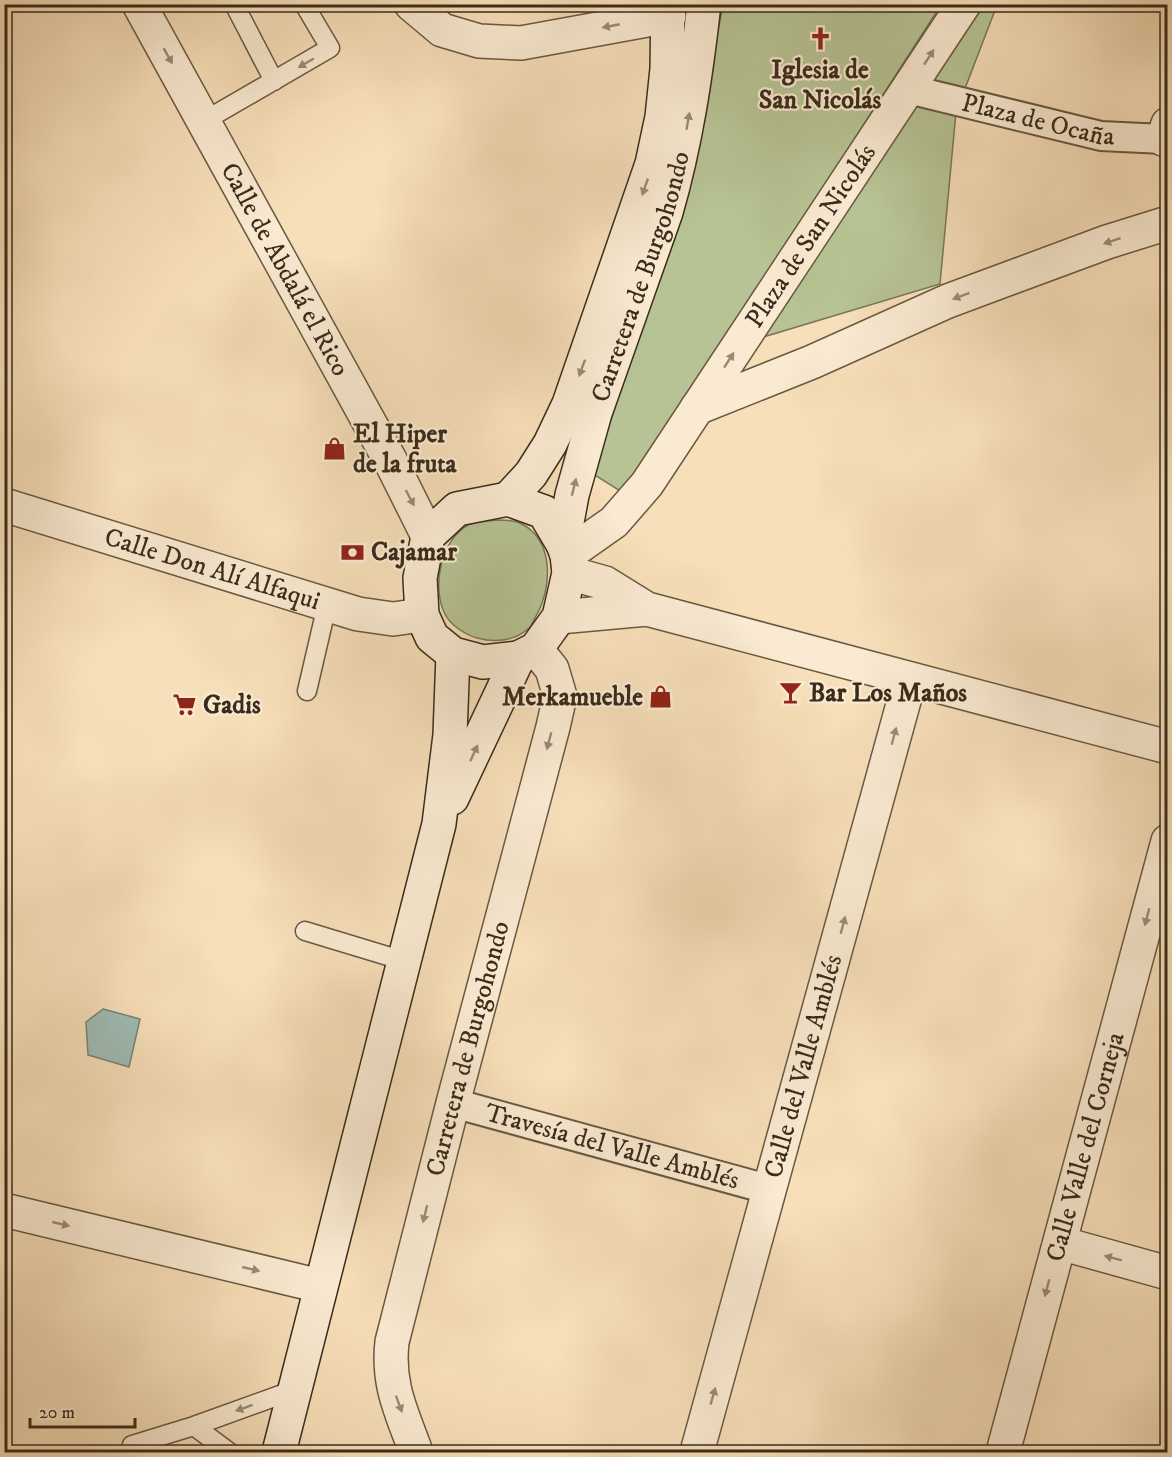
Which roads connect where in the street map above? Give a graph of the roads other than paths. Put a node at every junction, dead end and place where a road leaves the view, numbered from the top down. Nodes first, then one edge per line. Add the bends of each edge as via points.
1 (139, 4) edge
2 (234, 4) edge
3 (304, 4) edge
4 (411, 4) edge
5 (704, 4) edge
6 (964, 4) edge
7 (668, 10) edge
8 (274, 81) junction
9 (908, 89) junction
10 (204, 121) junction
11 (1166, 135) edge
12 (1167, 223) edge
13 (697, 408) junction
14 (508, 499) junction
15 (4, 505) edge
16 (428, 536) junction
17 (566, 557) junction
18 (327, 605) junction
19 (647, 609) junction
20 (422, 615) junction
21 (559, 617) junction
22 (527, 653) junction
23 (453, 654) junction
24 (910, 679) junction
25 (307, 691) dead end
26 (1167, 747) edge
27 (439, 824) junction
28 (1167, 841) edge
29 (305, 931) dead end
30 (404, 961) junction
31 (453, 1103) junction
32 (771, 1190) junction
33 (4, 1210) edge
34 (1060, 1243) junction
35 (1167, 1273) edge
36 (320, 1286) junction
37 (294, 1390) junction
38 (194, 1426) junction
39 (130, 1452) edge
40 (229, 1452) edge
41 (279, 1452) edge
42 (416, 1452) edge
43 (698, 1452) edge
44 (1003, 1452) edge

1 -> 10 street, Calle de Abdalá el Rico
2 - 8 lane
3 -> 8 lane via 330,48
7 -> 4 street via 521,43 479,41 441,30
17 -> 5 street, Carretera de Burgohondo via 581,457 678,171
9 -> 6 street, Plaza de San Nicolás
7 -> 14 street, Carretera de Burgohondo via 667,69 649,174 569,404 544,454
8 - 10 lane
9 - 11 street, Plaza de Ocaña via 1101,136
13 -> 9 street, Plaza de San Nicolás
10 -> 16 street, Calle de Abdalá el Rico
12 -> 13 street via 948,301
13 - 17 street, Plaza de San Nicolás via 647,484 614,522
14 - 16 street via 458,509
14 - 17 street via 544,512
15 - 18 street, Calle Don Alí Alfaqui
16 - 20 street via 420,579
17 - 19 street
17 - 21 street
18 - 20 street, Calle Don Alí Alfaqui via 393,619
18 - 25 lane
19 - 21 street
19 - 24 street
20 - 23 street via 432,637
21 - 22 street
22 - 23 street via 483,662
27 -> 22 street
22 -> 31 street, Carretera de Burgohondo via 552,669 560,696
23 - 27 street via 450,735
24 - 26 street
32 -> 24 street, Calle del Valle Amblés
27 - 30 street
28 -> 34 street, Calle Valle del Corneja
29 - 30 lane
30 - 36 street
31 - 32 street, Travesía del Valle Amblés
31 -> 42 street, Carretera de Burgohondo via 392,1342 394,1389
43 -> 32 street, Calle del Valle Amblés
33 -> 36 street
35 -> 34 street
34 -> 44 street, Calle Valle del Corneja
36 - 37 street
37 -> 38 lane
37 - 41 street
38 - 39 lane via 132,1445
38 - 40 lane

